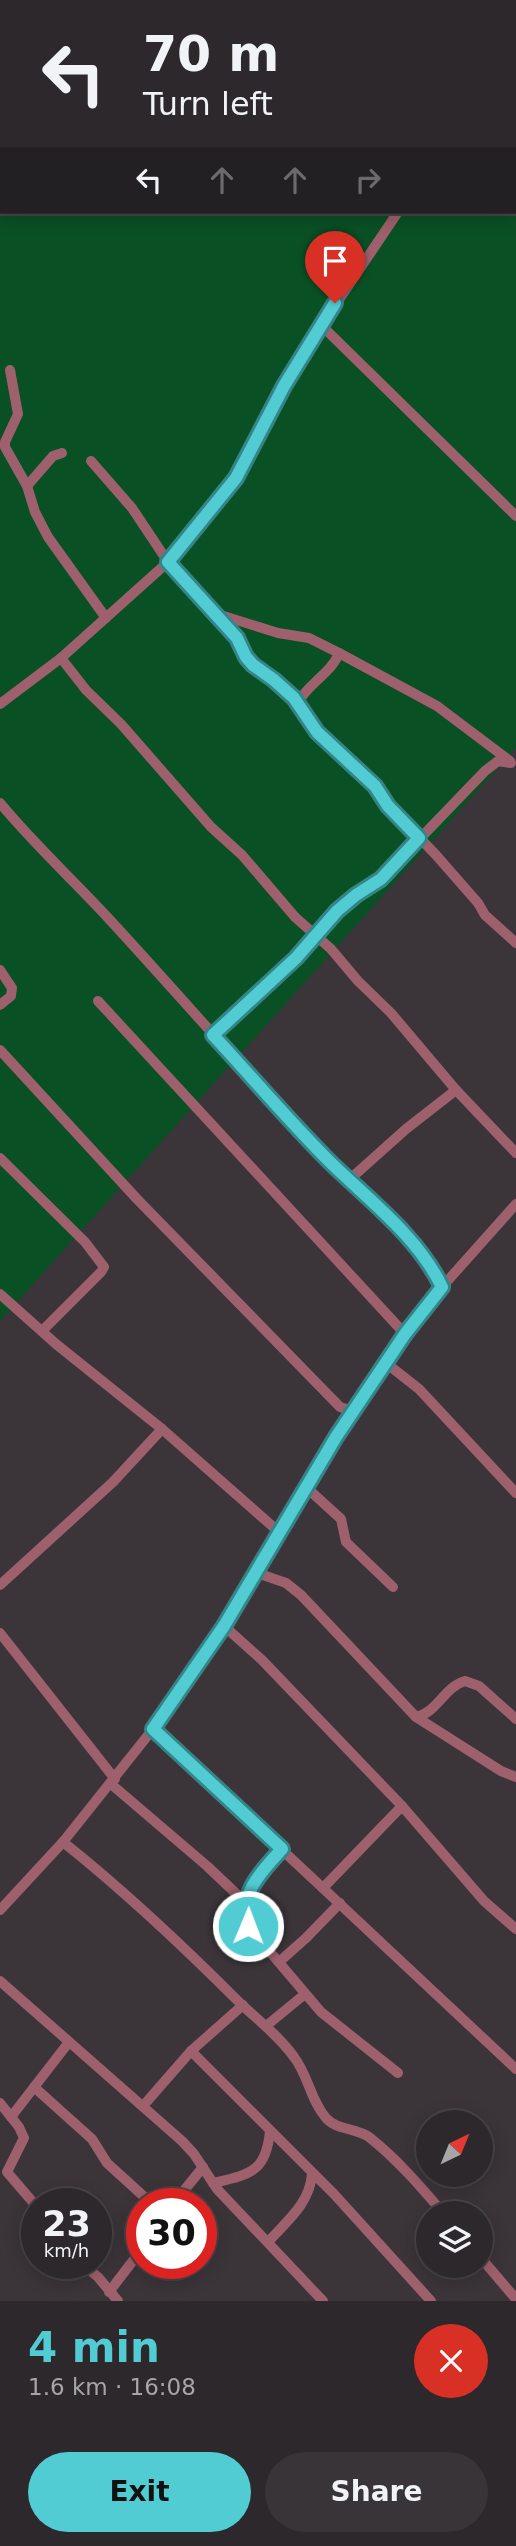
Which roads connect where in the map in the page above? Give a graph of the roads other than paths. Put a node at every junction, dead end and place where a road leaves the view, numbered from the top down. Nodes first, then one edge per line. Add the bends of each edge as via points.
1 (397, 214) edge
2 (321, 325) junction
3 (10, 370) dead end
4 (62, 453) dead end
5 (91, 461) dead end
6 (27, 486) junction
7 (516, 516) edge
8 (168, 562) junction
9 (213, 613) junction
10 (106, 618) junction
11 (339, 653) junction
12 (61, 658) junction
13 (0, 702) edge
14 (298, 703) junction
15 (514, 765) edge
16 (0, 803) edge
17 (419, 838) junction
18 (316, 936) junction
19 (516, 943) edge
20 (0, 970) edge
21 (98, 1001) dead end
22 (0, 1005) edge
23 (213, 1035) junction
24 (0, 1050) edge
25 (456, 1090) junction
26 (516, 1153) edge
27 (0, 1158) edge
28 (349, 1180) junction
29 (516, 1204) edge
30 (442, 1287) junction
31 (0, 1294) edge
32 (42, 1331) junction
33 (405, 1334) junction
34 (386, 1363) junction
35 (353, 1411) junction
36 (162, 1429) junction
37 (307, 1488) junction
38 (516, 1493) edge
39 (279, 1532) junction
40 (254, 1572) junction
41 (0, 1585) edge
42 (393, 1587) dead end
43 (224, 1626) junction
44 (0, 1633) edge
45 (416, 1717) junction
46 (516, 1719) edge
47 (153, 1729) junction
48 (516, 1777) edge
49 (113, 1781) junction
50 (402, 1806) junction
51 (63, 1842) junction
52 (282, 1849) junction
53 (323, 1888) junction
54 (246, 1903) junction
55 (340, 1903) junction
56 (0, 1910) edge
57 (516, 1929) edge
58 (279, 1962) junction
59 (0, 1981) edge
60 (305, 1994) junction
61 (243, 2005) junction
62 (266, 2026) junction
63 (69, 2042) junction
64 (191, 2051) junction
65 (516, 2068) edge
66 (398, 2073) dead end
67 (34, 2087) junction
68 (0, 2104) edge
69 (143, 2106) junction
70 (11, 2117) junction
71 (270, 2131) junction
72 (203, 2167) junction
73 (312, 2174) junction
74 (213, 2183) junction
75 (21, 2188) edge
76 (134, 2188) edge
77 (186, 2188) edge
78 (433, 2201) edge
79 (268, 2242) junction
80 (126, 2270) edge
81 (493, 2272) edge
82 (96, 2279) edge
83 (109, 2292) junction
84 (516, 2299) edge
85 (118, 2301) edge
86 (323, 2301) edge
87 (431, 2301) edge

1 - 2 street
2 - 7 street
2 - 8 street via 236,478
3 - 6 street via 18,414 4,445
4 - 6 street via 53,456
5 - 8 street via 132,508
6 - 10 street via 48,537
8 - 9 street
8 - 10 street
9 - 11 street via 309,638
9 - 14 street via 237,638 253,665
10 - 12 street
11 - 14 street
11 - 15 street via 437,706
12 - 13 street
12 - 18 street via 211,827
14 - 17 street via 317,732 375,786
15 - 17 street via 493,764
16 - 23 street
17 - 18 street via 381,879 348,901
17 - 19 street via 485,915
18 - 23 street
18 - 25 street via 391,1013
20 - 22 street via 12,988 11,996
21 - 33 street
23 - 28 street
24 - 35 street via 281,1349 340,1408
25 - 26 street
25 - 28 street
27 - 32 street via 104,1266
28 - 30 street via 411,1242
29 - 30 street
30 - 33 street
31 - 32 street
32 - 36 street
33 - 34 street
34 - 35 street
34 - 38 street via 419,1390
35 - 37 street
36 - 39 street
36 - 41 street via 113,1482
37 - 39 street
37 - 42 street via 341,1519 346,1542
39 - 40 street
40 - 43 street
40 - 45 street via 285,1583 307,1601
43 - 47 street
43 - 50 street
44 - 49 street
45 - 46 street via 428,1713 449,1689 471,1681
45 - 48 street
47 - 49 street
47 - 52 street
49 - 51 street
49 - 54 street
50 - 53 street
50 - 57 street via 478,1895
51 - 56 street
51 - 61 street via 130,1897
52 - 53 street
52 - 54 street via 257,1877
53 - 55 street
54 - 58 street via 248,1926
55 - 58 street
55 - 65 street
58 - 60 street
59 - 63 street
60 - 62 street
60 - 66 street via 345,2033
61 - 62 street
61 - 64 street
62 - 78 street via 294,2056 328,2121 370,2138
63 - 67 street
63 - 69 street
64 - 69 street
64 - 71 street
67 - 70 street
67 - 76 street via 92,2139 113,2170
68 - 70 street
69 - 72 street
70 - 75 street via 24,2137 7,2172
71 - 73 street
71 - 74 street via 266,2157 259,2166
72 - 74 street
72 - 77 street
73 - 79 street via 306,2199
73 - 87 street
74 - 79 street
79 - 86 street
80 - 83 street
81 - 84 street
82 - 83 street
83 - 85 street

